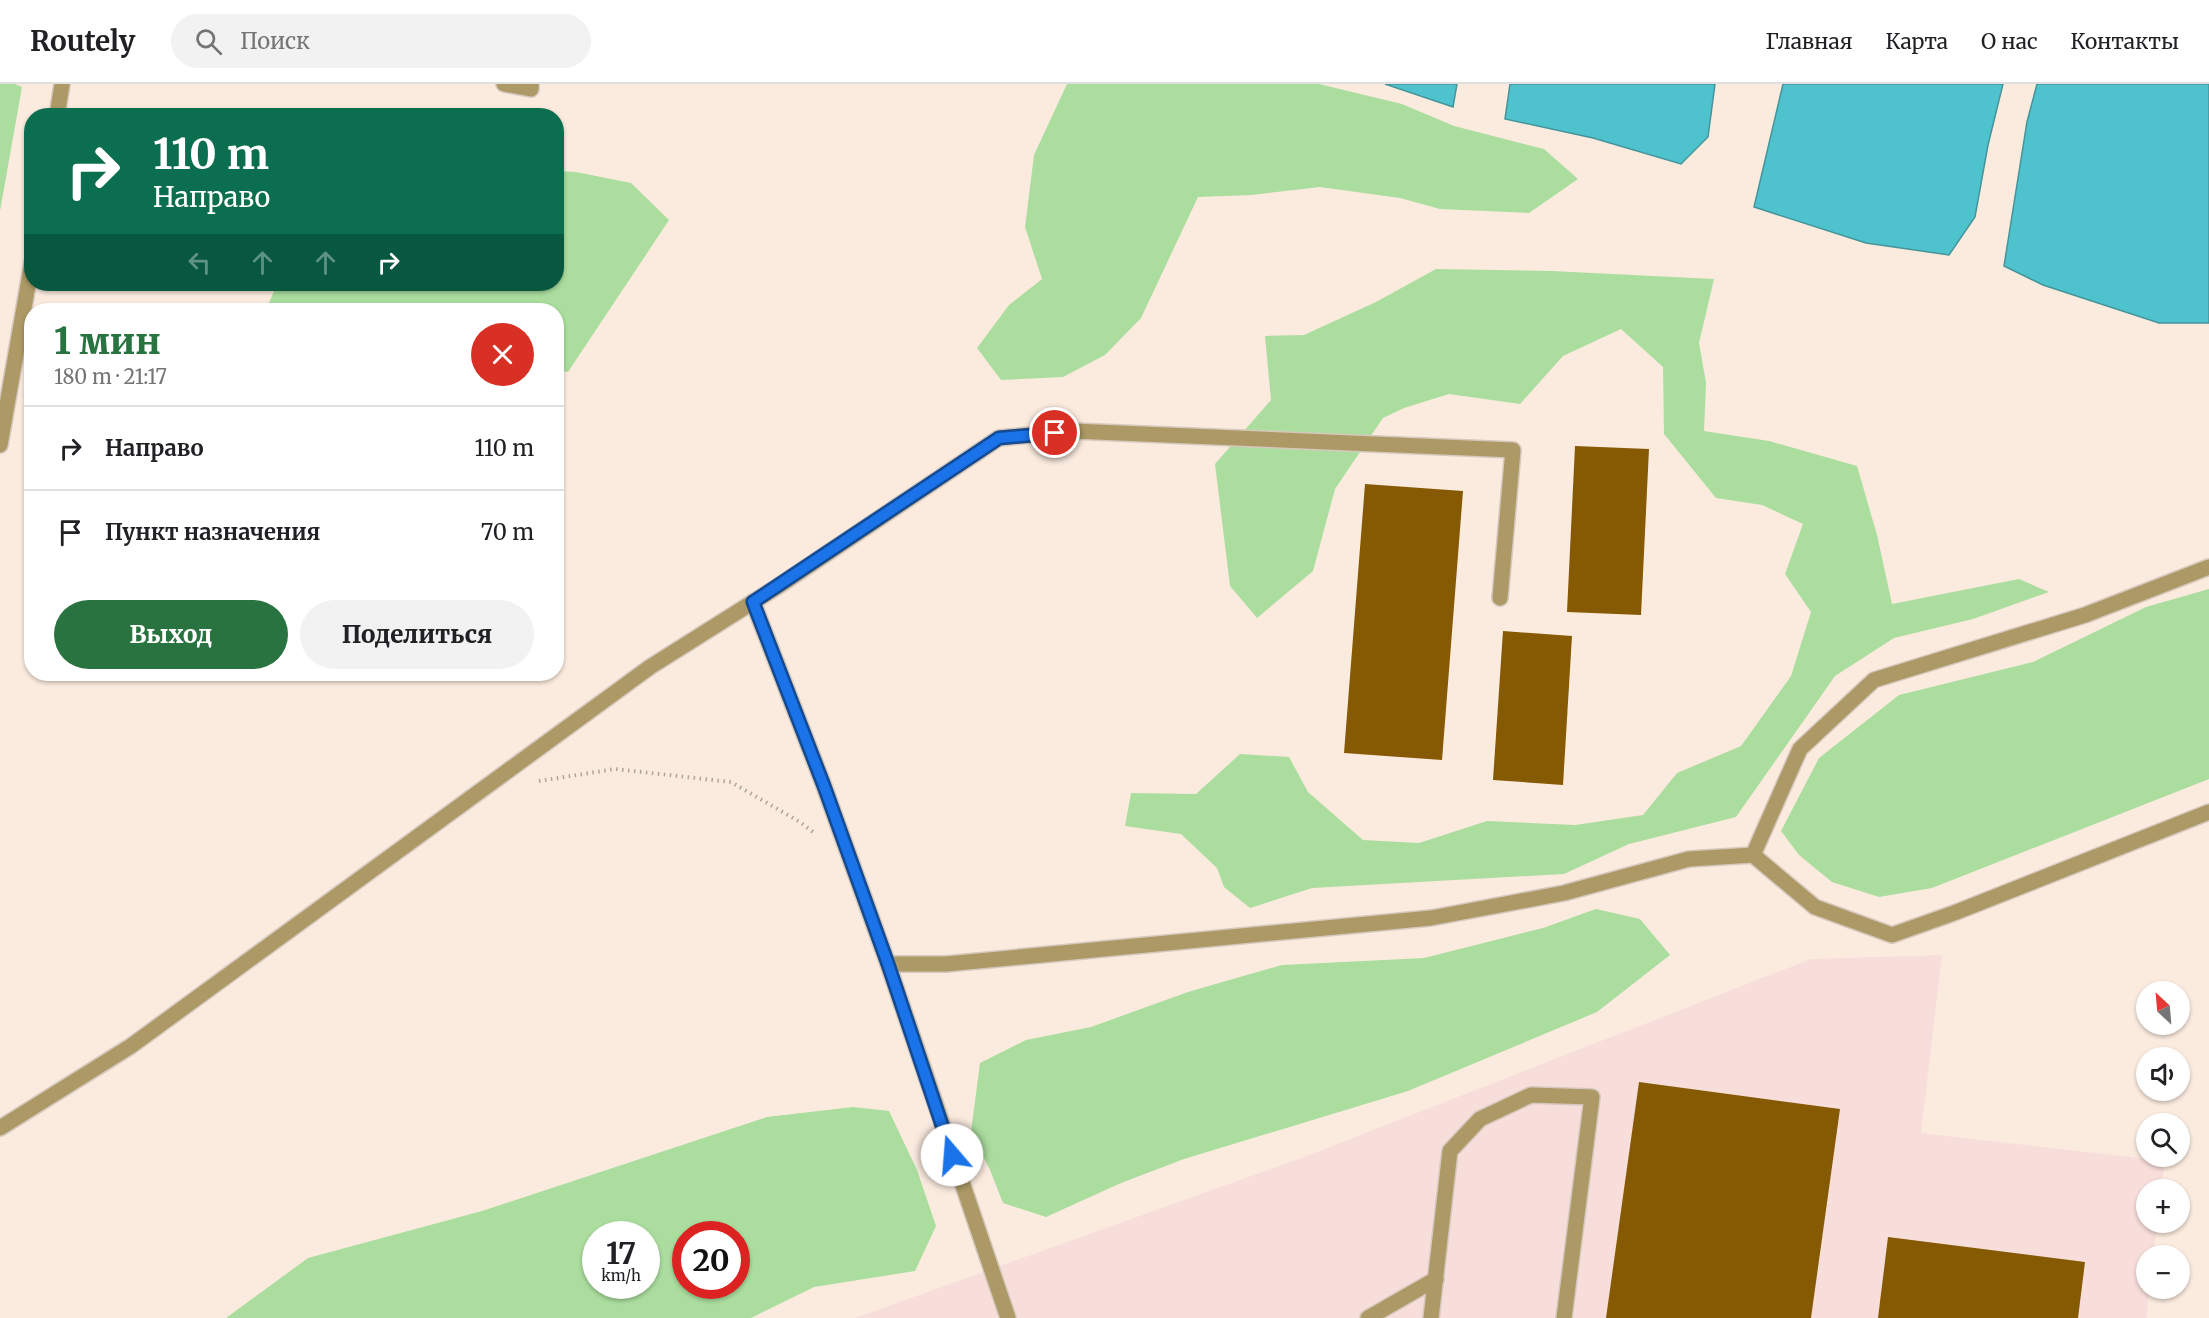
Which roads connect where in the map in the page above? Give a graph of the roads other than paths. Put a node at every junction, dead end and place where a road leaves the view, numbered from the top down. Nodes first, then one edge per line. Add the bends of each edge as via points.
1 (62, 84) edge
2 (504, 84) edge
3 (531, 84) edge
4 (58, 108) edge
5 (24, 308) edge
6 (0, 445) edge
7 (2209, 567) edge
8 (1500, 598) dead end
9 (753, 602) junction
10 (2209, 812) edge
11 (1753, 855) junction
12 (888, 964) junction
13 (0, 1128) edge
14 (1436, 1280) junction
15 (1008, 1318) edge
16 (1368, 1318) edge
17 (1431, 1318) edge
18 (1564, 1318) edge

1 - 4 lane
2 - 3 lane via 531,89
5 - 6 lane
7 - 11 lane via 2085,615 1874,680 1800,749
8 - 9 lane via 1513,450 1074,431 999,438
9 - 12 lane
9 - 13 lane via 650,667 131,1046
10 - 11 lane via 1892,935 1815,907
11 - 12 lane via 1689,859 1564,893 1431,918 946,964
12 - 15 lane
14 - 16 lane
14 - 17 lane
14 - 18 lane via 1450,1151 1480,1119 1531,1095 1592,1097

